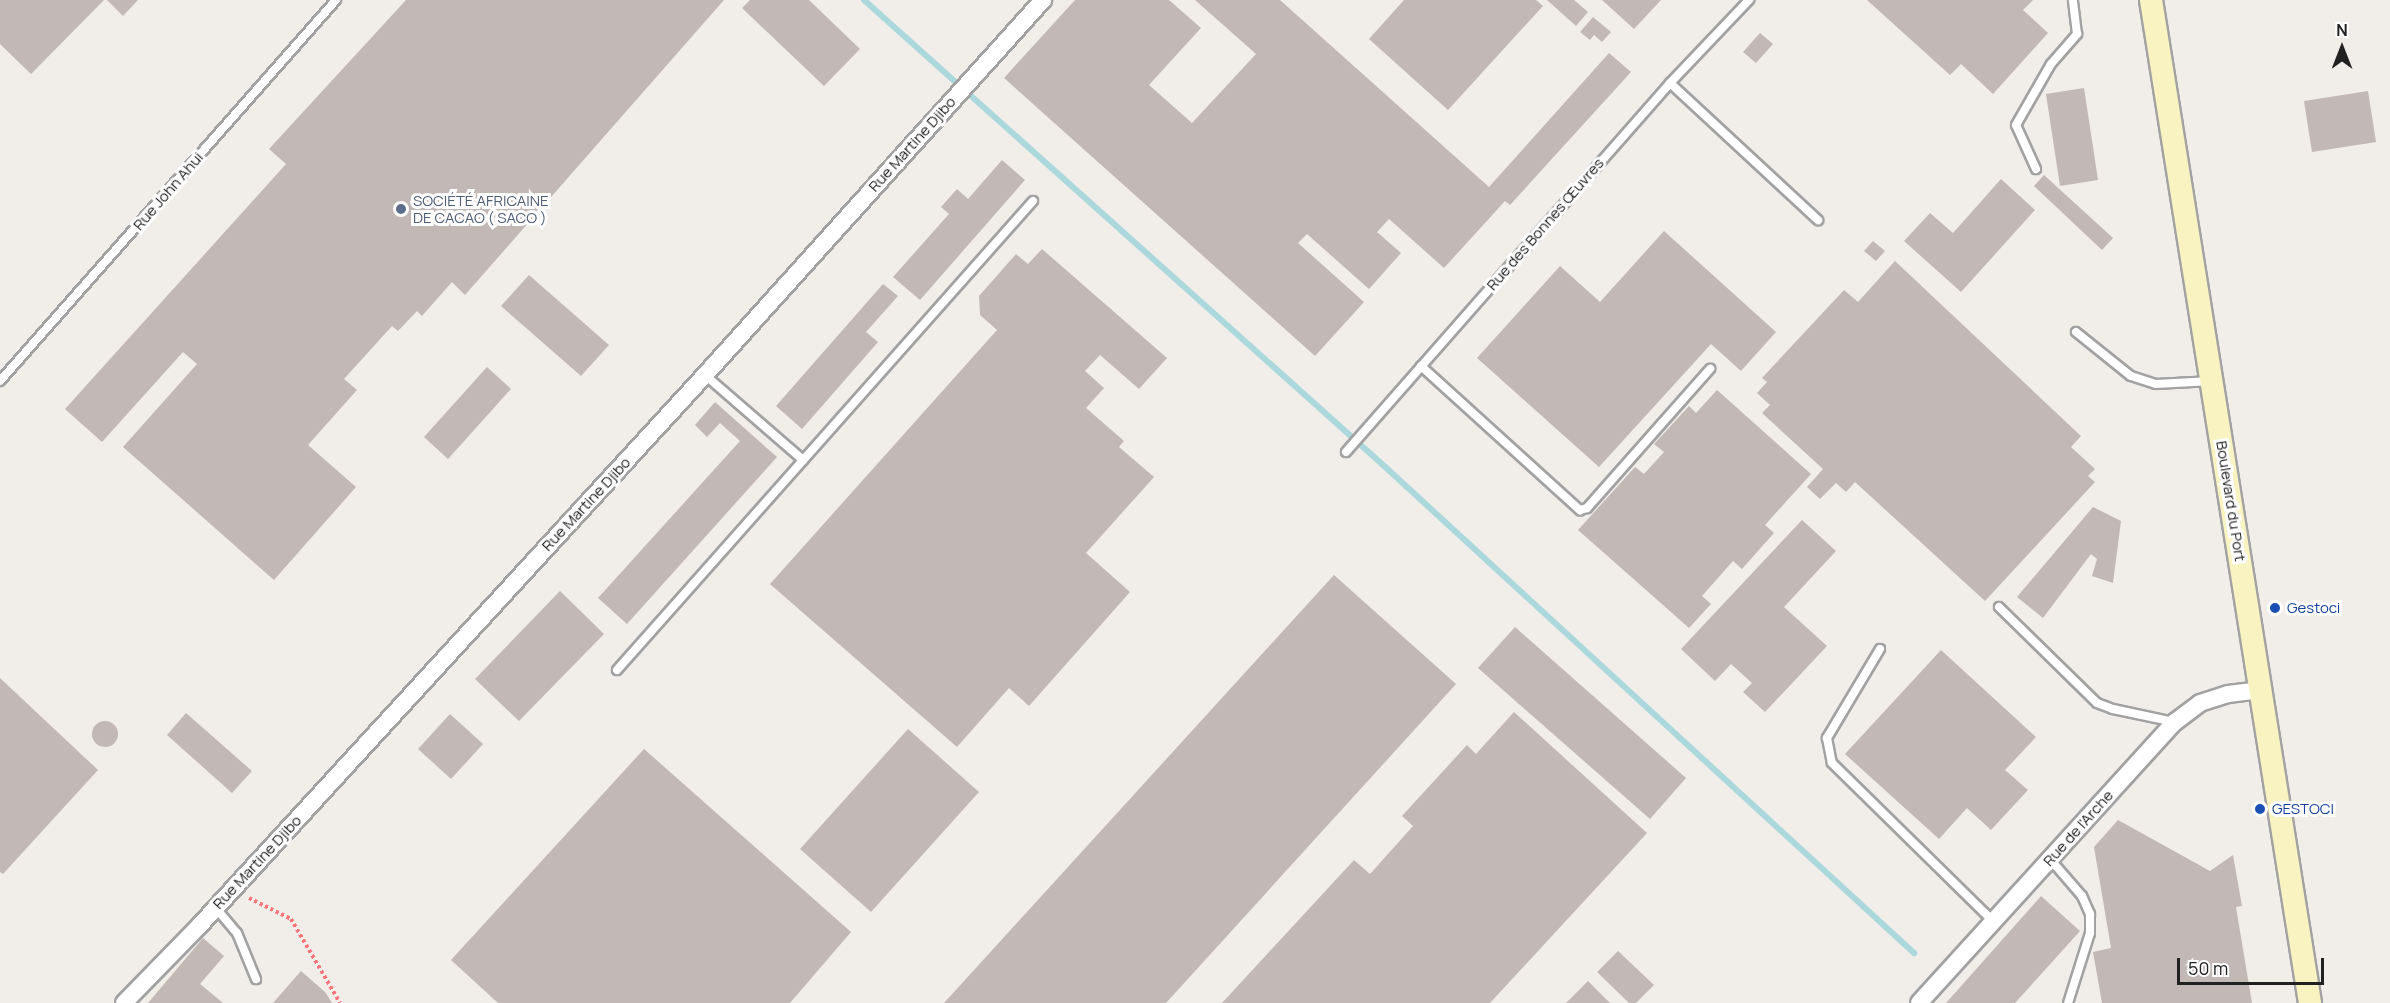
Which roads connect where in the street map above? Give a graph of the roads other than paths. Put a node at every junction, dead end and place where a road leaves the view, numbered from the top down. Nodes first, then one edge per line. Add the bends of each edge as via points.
1 (336, 0) edge
2 (1043, 0) edge
3 (1749, 0) edge
4 (2073, 0) edge
5 (2151, 0) edge
6 (1670, 82) junction
7 (2036, 169) dead end
8 (1033, 201) dead end
9 (1818, 220) dead end
10 (2076, 332) dead end
11 (1421, 366) junction
12 (1710, 369) dead end
13 (705, 375) junction
14 (0, 381) edge
15 (2212, 381) junction
16 (1346, 452) dead end
17 (803, 460) junction
18 (1999, 607) dead end
19 (1880, 649) dead end
20 (617, 670) dead end
21 (2260, 690) junction
22 (2175, 722) junction
23 (2050, 859) junction
24 (215, 907) junction
25 (1994, 921) junction
26 (256, 979) dead end
27 (124, 1003) edge
28 (1919, 1003) edge
29 (2068, 1003) edge
30 (2310, 1003) edge

1 - 14 lane, Rue John Ahui
2 - 13 street, Rue Martine Djibo
3 - 6 lane, Rue des Bonnes Œuvres
4 - 7 lane via 2077,34 2051,64 2016,125
5 - 15 main road, Boulevard du Port
6 - 9 lane
6 - 11 lane, Rue des Bonnes Œuvres
8 - 17 lane
10 - 15 lane via 2131,376 2156,384
11 - 12 lane via 1580,510 1587,508
11 - 16 lane, Rue des Bonnes Œuvres
13 - 17 lane
13 - 24 street, Rue Martine Djibo
15 - 21 main road, Boulevard du Port
17 - 20 lane
18 - 22 lane via 2097,703
19 - 25 lane via 1827,738 1832,763
21 - 22 street, Rue de l'Arche via 2200,703
21 - 30 main road, Boulevard du Port
22 - 23 street, Rue de l'Arche
23 - 25 street, Rue de l'Arche
23 - 29 lane via 2082,896 2090,914 2090,933
24 - 26 lane via 237,933
24 - 27 street, Rue Martine Djibo
25 - 28 street, Rue de l'Arche

